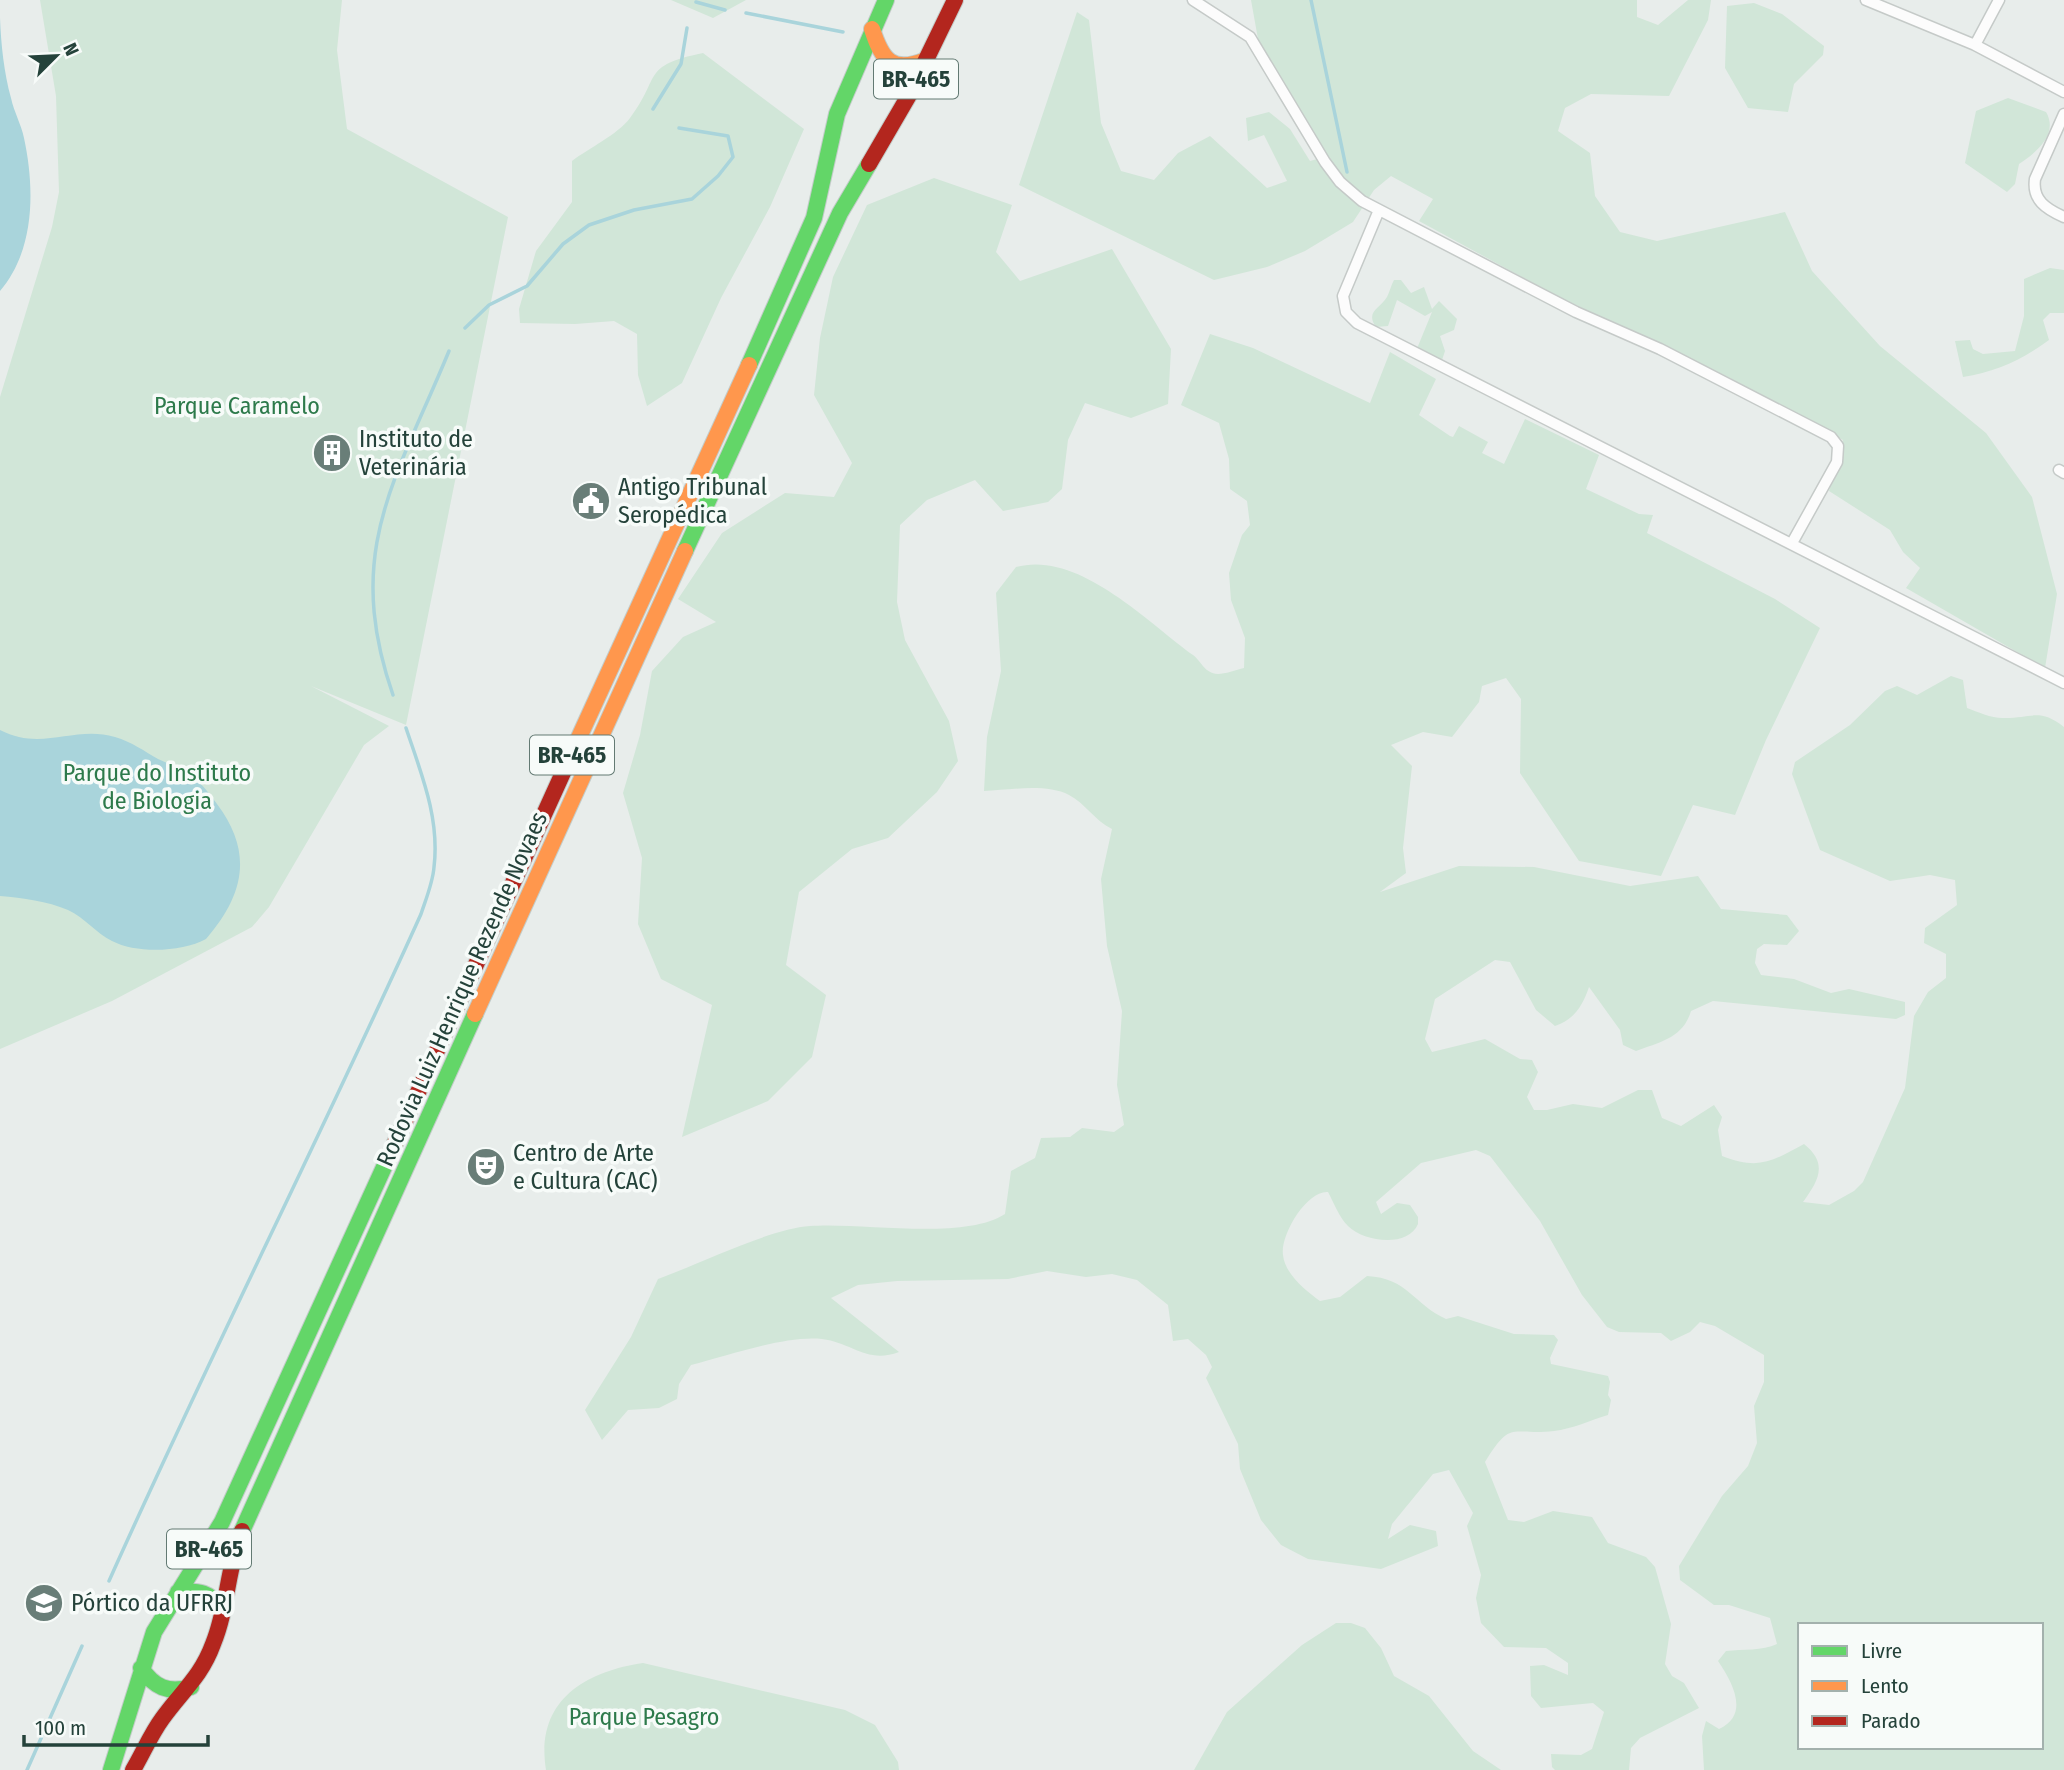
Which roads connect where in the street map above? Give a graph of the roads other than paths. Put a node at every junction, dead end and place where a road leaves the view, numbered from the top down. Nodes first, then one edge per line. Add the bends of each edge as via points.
1 (886, 0) edge
2 (955, 0) edge
3 (1193, 0) edge
4 (1999, 0) edge
5 (1871, 1) edge
6 (872, 29) junction
7 (1975, 45) junction
8 (926, 60) junction
9 (2064, 92) edge
10 (2064, 114) edge
11 (1379, 211) junction
12 (2064, 217) edge
13 (1792, 543) junction
14 (2064, 683) edge
15 (178, 1592) junction
16 (222, 1611) junction
17 (141, 1668) junction
18 (191, 1687) junction
19 (111, 1770) edge
20 (133, 1770) edge

1 - 6 highway, Rodovia Luiz Henrique Rezende Novaes / BR-465
2 - 8 highway, Rodovia Luiz Henrique Rezende Novaes / BR-465
3 - 11 street via 1250,37 1325,162 1340,182
4 - 7 street
5 - 7 street
6 - 8 highway via 879,50 891,64 906,68
6 - 15 highway, Rodovia Luiz Henrique Rezende Novaes / BR-465 via 837,114 805,241 222,1522
7 - 9 street
8 - 16 highway, Rodovia Luiz Henrique Rezende Novaes / BR-465 via 840,213 783,332 246,1520 231,1557
10 - 12 street via 2034,189 2045,207
11 - 13 street via 1343,296 1346,312 1357,323
11 - 13 street via 1831,437 1838,446 1837,462
13 - 14 street
15 - 16 highway via 209,1594
15 - 17 highway, Rodovia Luiz Henrique Rezende Novaes / BR-465 via 158,1622
16 - 18 highway, Rodovia Luiz Henrique Rezende Novaes / BR-465 via 213,1646
17 - 18 highway via 160,1689 171,1692
17 - 19 highway, Rodovia Luiz Henrique Rezende Novaes / BR-465
18 - 20 highway, Rodovia Luiz Henrique Rezende Novaes / BR-465 via 162,1719

